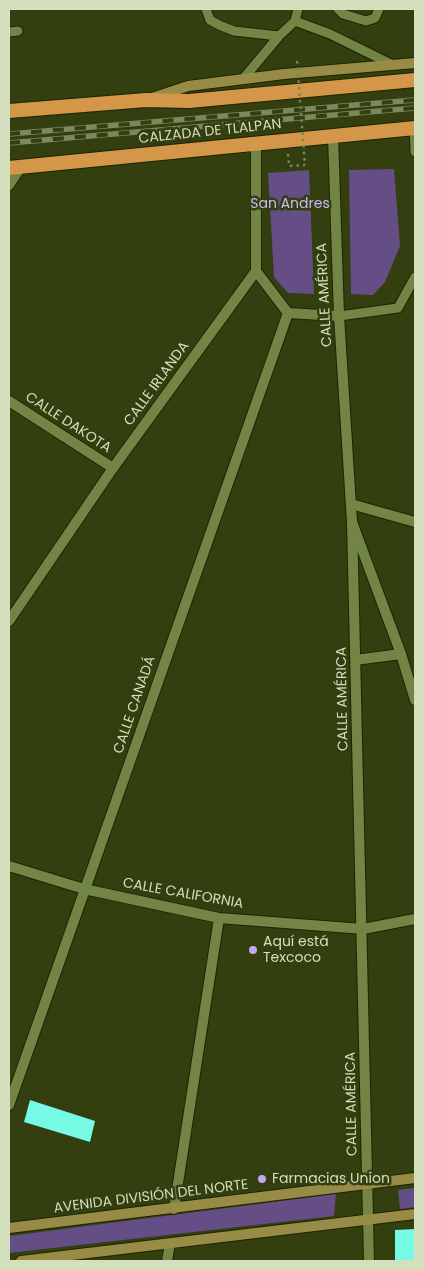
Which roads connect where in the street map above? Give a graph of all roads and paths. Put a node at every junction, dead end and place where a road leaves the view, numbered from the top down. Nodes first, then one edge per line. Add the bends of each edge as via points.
1 (206, 9) edge
2 (298, 9) edge
3 (338, 9) edge
4 (379, 9) edge
5 (295, 21) junction
6 (9, 32) edge
7 (18, 32) dead end
8 (279, 36) junction
9 (297, 61) dead end
10 (415, 63) edge
11 (393, 65) junction
12 (243, 79) junction
13 (415, 80) edge
14 (146, 100) junction
15 (9, 111) edge
16 (415, 128) edge
17 (333, 136) junction
18 (256, 143) junction
19 (415, 152) edge
20 (290, 166) dead end
21 (15, 168) edge
22 (9, 185) edge
23 (256, 271) junction
24 (415, 277) edge
25 (288, 313) junction
26 (339, 316) junction
27 (9, 401) edge
28 (113, 468) junction
29 (351, 504) junction
30 (352, 522) junction
31 (415, 522) edge
32 (9, 621) edge
33 (401, 654) junction
34 (355, 660) junction
35 (415, 700) edge
36 (9, 866) edge
37 (84, 890) junction
38 (219, 918) junction
39 (415, 919) edge
40 (362, 929) junction
41 (9, 1105) edge
42 (415, 1178) edge
43 (367, 1184) junction
44 (174, 1209) junction
45 (415, 1214) edge
46 (368, 1220) junction
47 (9, 1228) edge
48 (170, 1244) junction
49 (21, 1261) edge
50 (167, 1261) edge
51 (369, 1261) edge

1 - 8 lane via 210,20 234,31
2 - 5 lane
3 - 4 lane via 343,14 366,20 374,18
5 - 8 lane
5 - 11 lane
6 - 7 lane
8 - 12 lane
9 - 20 path, bridge via 305,165
10 - 11 main road
11 - 12 main road
12 - 14 main road via 188,86
13 - 14 highway via 189,100
14 - 15 highway
16 - 17 highway, CALZADA DE TLALPAN
16 - 19 lane
17 - 18 highway, CALZADA DE TLALPAN
17 - 26 street, CALLE AMÉRICA
18 - 21 highway, CALZADA DE TLALPAN
18 - 23 street
21 - 22 street
23 - 25 street
23 - 28 street, CALLE IRLANDA
24 - 26 lane via 398,308
25 - 26 street
25 - 37 street, CALLE CANADÁ
26 - 29 street, CALLE AMÉRICA
27 - 28 street, CALLE DAKOTA
28 - 32 street, CALLE IRLANDA
29 - 30 street, CALLE AMÉRICA
29 - 31 street
30 - 33 street
30 - 34 street, CALLE AMÉRICA
33 - 34 street
33 - 35 street
34 - 40 street, CALLE AMÉRICA
36 - 37 street, CALLE CALIFORNIA
37 - 38 street, CALLE CALIFORNIA
37 - 41 street, CALLE CANADÁ
38 - 40 street, CALLE CALIFORNIA
38 - 44 street
39 - 40 street, CALLE CALIFORNIA
40 - 43 street, CALLE AMÉRICA
42 - 43 main road, AVENIDA DIVISIÓN DEL NORTE
43 - 44 main road, AVENIDA DIVISIÓN DEL NORTE
43 - 46 street, CALLE AMÉRICA
44 - 47 main road, AVENIDA DIVISIÓN DEL NORTE
45 - 46 main road
46 - 48 main road
46 - 51 street, CALLE AMÉRICA
48 - 49 main road
48 - 50 street

